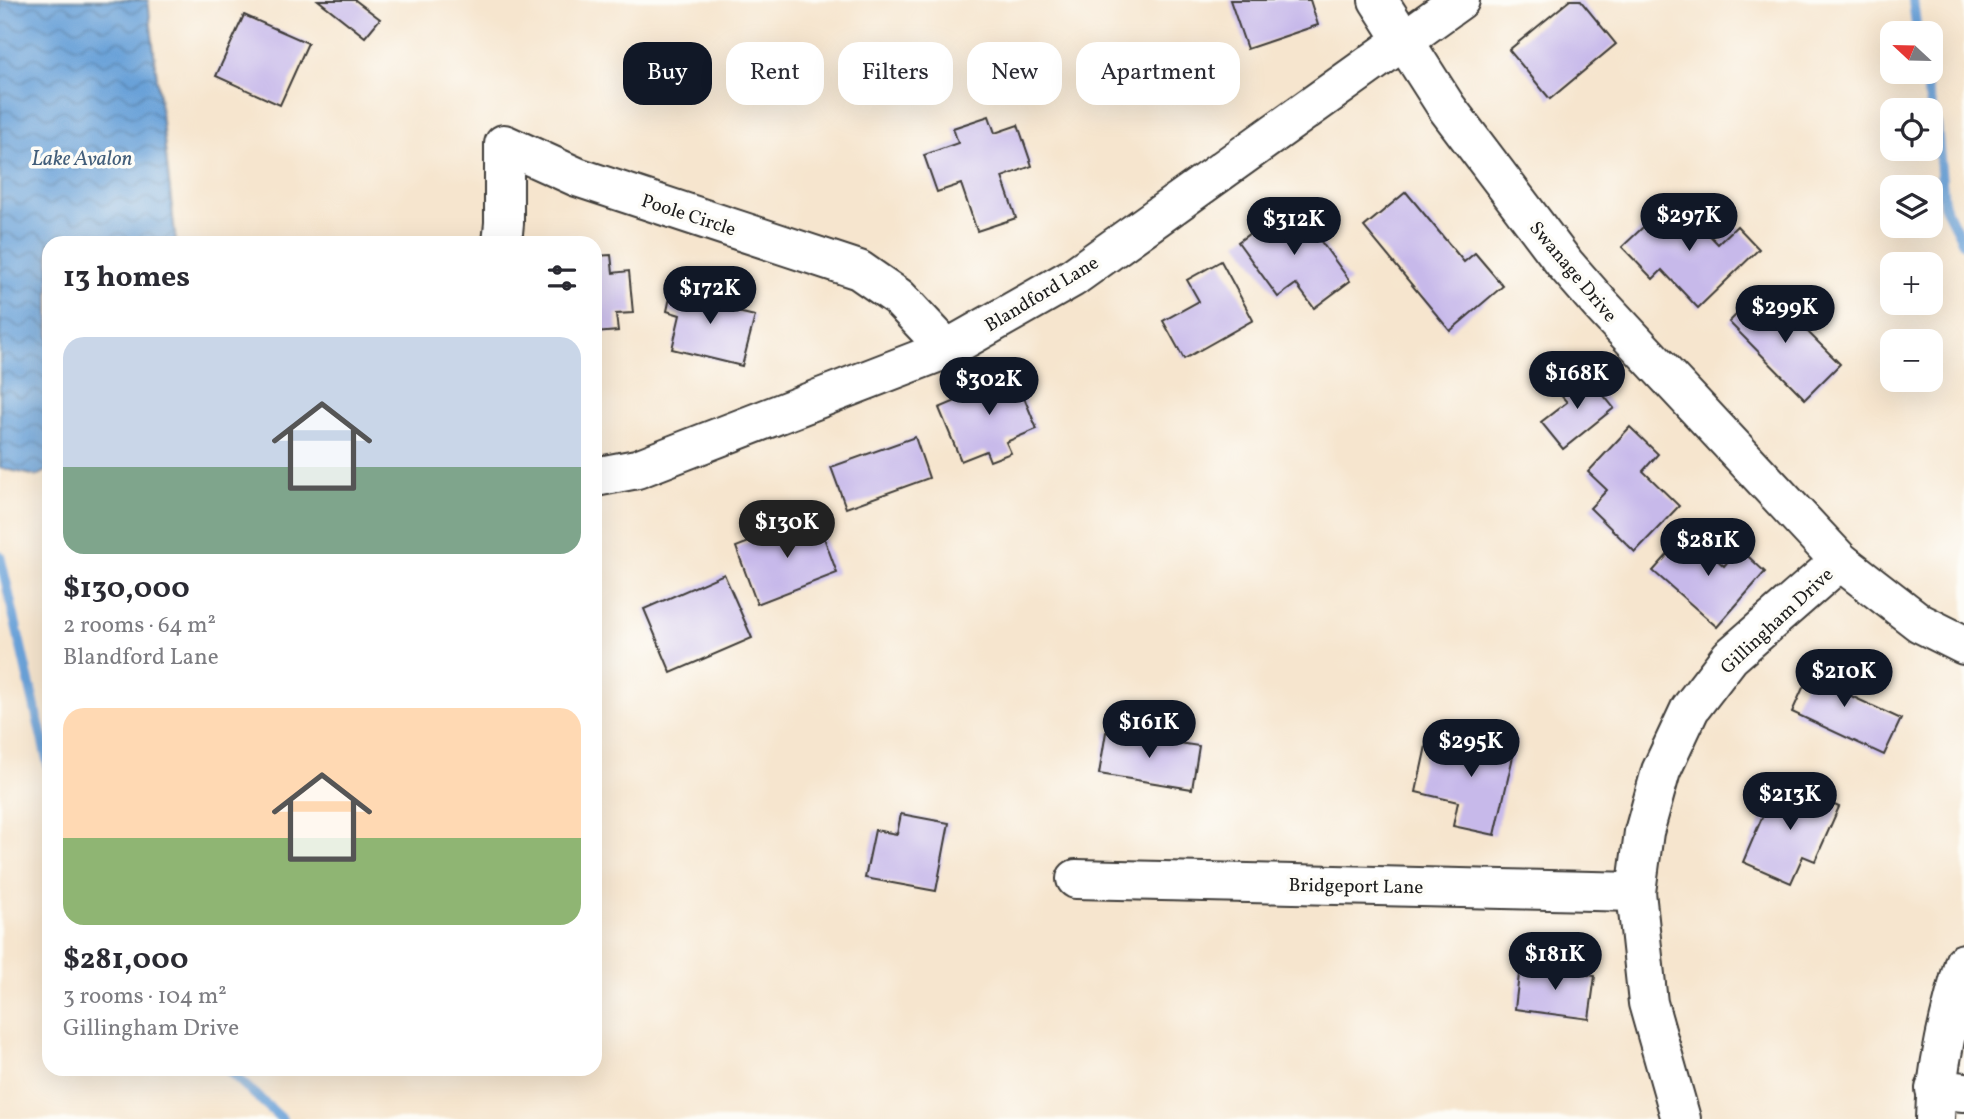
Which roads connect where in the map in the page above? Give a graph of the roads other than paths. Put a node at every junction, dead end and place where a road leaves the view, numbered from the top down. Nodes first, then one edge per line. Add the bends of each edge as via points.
1 (1378, 0) edge
2 (1460, 0) edge
3 (1404, 40) junction
4 (503, 236) edge
5 (947, 349) junction
6 (602, 476) edge
7 (1840, 561) junction
8 (1964, 645) edge
9 (1076, 879) dead end
10 (1636, 892) junction
11 (1964, 963) edge
12 (1945, 1100) edge
13 (1681, 1119) edge

1 - 3 street, Swanage Drive
2 - 3 street, Blandford Lane
3 - 5 street, Blandford Lane via 1072,278
3 - 7 street, Swanage Drive via 1447,108 1565,264
4 - 5 street, Poole Circle via 504,144 577,177 859,270 898,297
5 - 6 street, Blandford Lane via 637,469
7 - 8 street, Swanage Drive via 1920,623
7 - 10 street, Gillingham Drive via 1730,657 1690,709 1661,771 1644,832
9 - 10 street, Bridgeport Lane
10 - 13 street, Gillingham Drive via 1648,1003
11 - 12 street via 1953,1002

